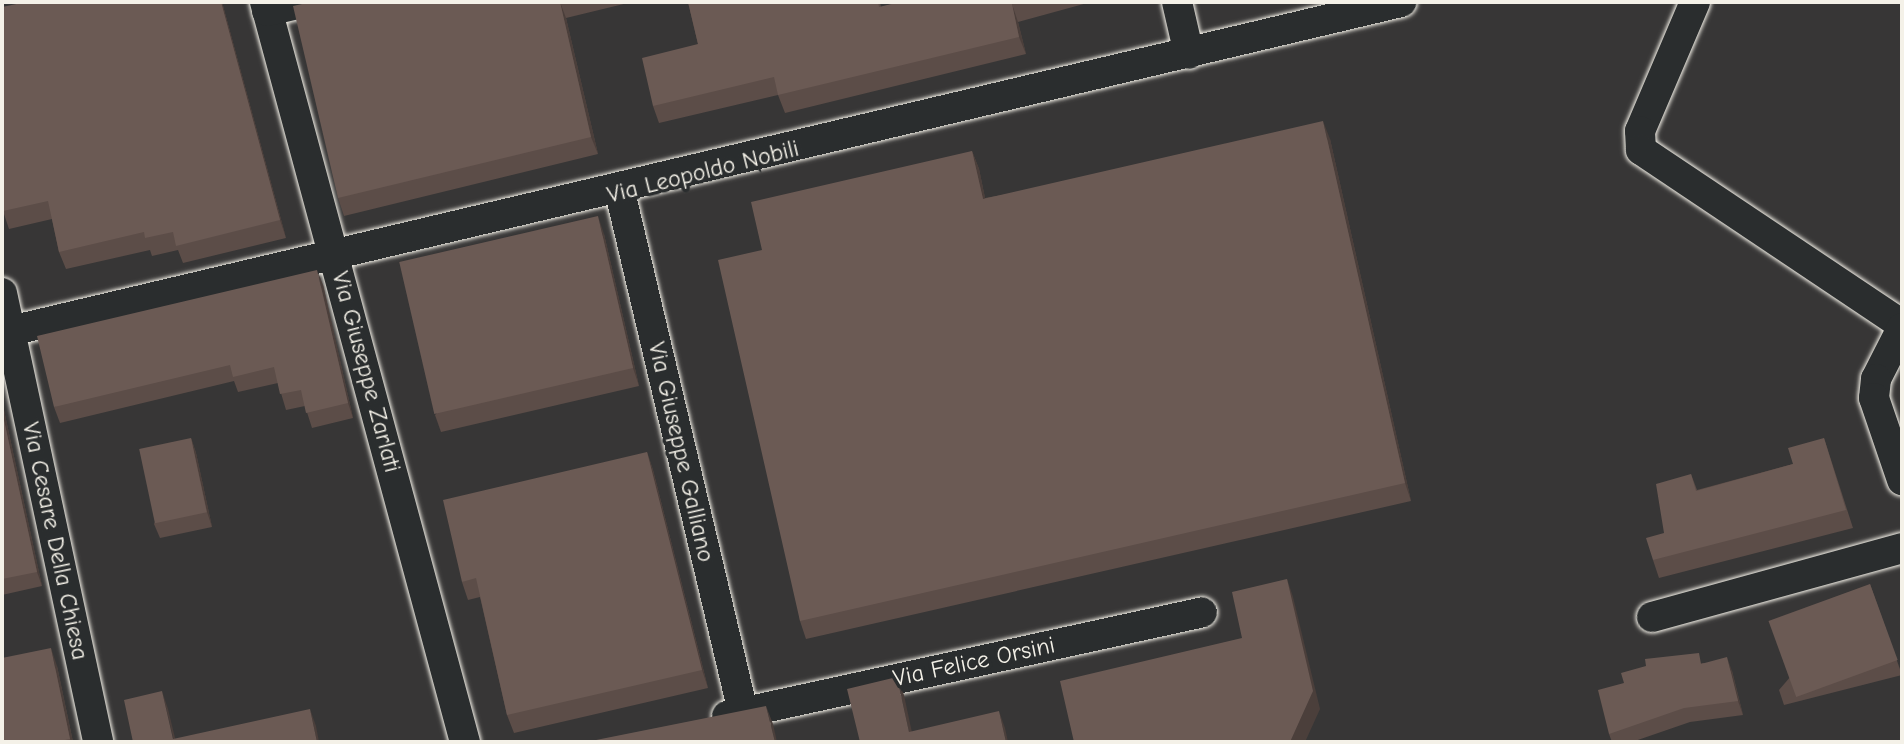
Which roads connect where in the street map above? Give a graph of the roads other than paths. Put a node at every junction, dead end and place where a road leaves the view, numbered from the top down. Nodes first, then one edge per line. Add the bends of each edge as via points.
1 (307, 2) edge
2 (1177, 2) edge
3 (1401, 2) edge
4 (1695, 2) edge
5 (266, 7) edge
6 (1189, 54) junction
7 (620, 192) junction
8 (336, 256) junction
9 (2, 293) edge
10 (1902, 326) edge
11 (6, 332) edge
12 (1902, 480) edge
13 (1902, 548) edge
14 (1202, 612) dead end
15 (1652, 617) dead end
16 (743, 712) junction
17 (697, 722) edge
18 (98, 742) edge
19 (465, 742) edge

1 - 5 street
2 - 6 street
3 - 6 street, Via Leopoldo Nobili
4 - 10 street via 1640,131 1641,150
5 - 8 street, Via Giuseppe Zarlati
6 - 7 street, Via Leopoldo Nobili
7 - 8 street, Via Leopoldo Nobili
7 - 16 street, Via Giuseppe Galliano
8 - 11 street, Via Leopoldo Nobili
8 - 19 street, Via Giuseppe Zarlati
9 - 11 street, Via Cesare Della Chiesa
10 - 12 street via 1876,379 1874,398
11 - 18 street, Via Cesare Della Chiesa
13 - 15 street
14 - 16 street, Via Felice Orsini
16 - 17 street, Via Felice Orsini

